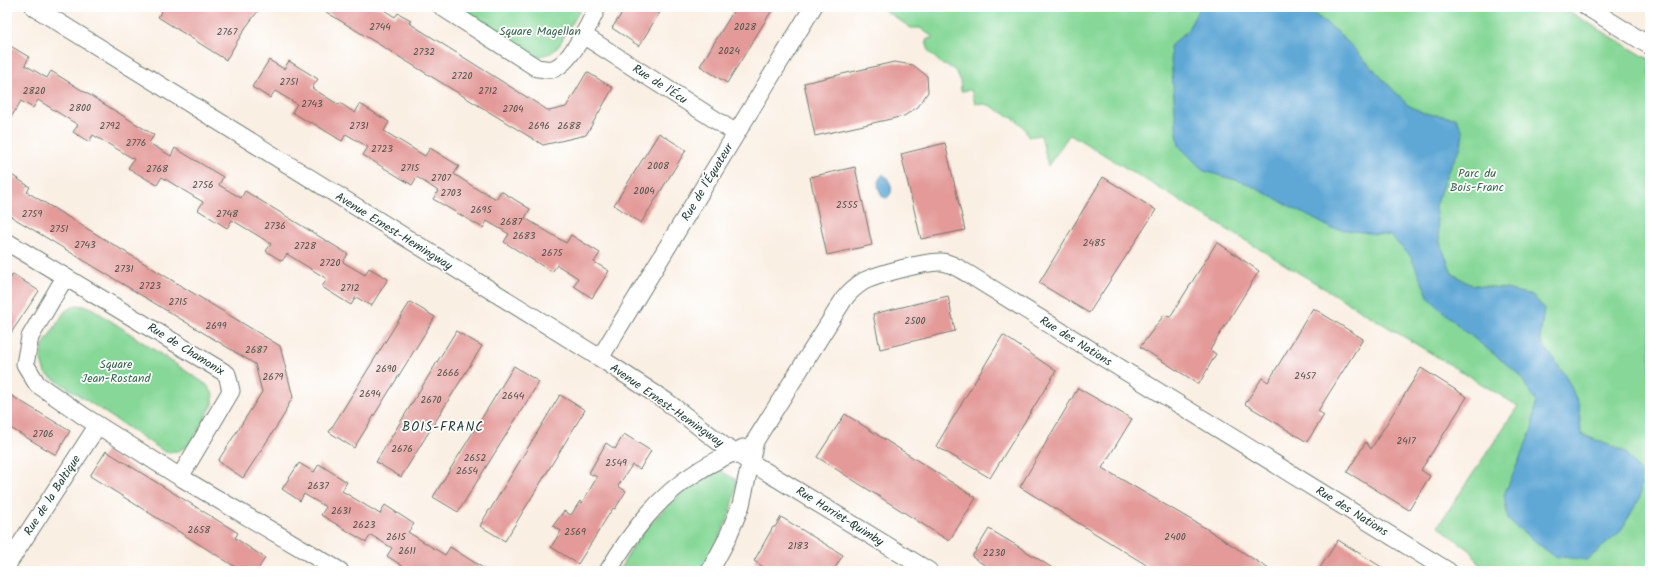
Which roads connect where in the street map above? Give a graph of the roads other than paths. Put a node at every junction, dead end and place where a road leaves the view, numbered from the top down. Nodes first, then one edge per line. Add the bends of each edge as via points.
1 (34, 7) edge
2 (442, 7) edge
3 (598, 7) edge
4 (814, 7) edge
5 (1587, 7) edge
6 (583, 35) junction
7 (1650, 46) edge
8 (736, 133) junction
9 (7, 242) edge
10 (65, 277) junction
11 (600, 358) junction
12 (98, 425) junction
13 (755, 441) junction
14 (735, 452) junction
15 (750, 461) junction
16 (180, 476) junction
17 (7, 565) edge
18 (1444, 570) edge
19 (340, 571) edge
20 (608, 571) edge
21 (710, 571) edge
22 (929, 571) edge

1 - 11 street, Avenue Ernest-Hemingway
2 - 6 street via 537,68 553,69 565,62
3 - 6 street
4 - 8 street, Rue de l'Équateur
5 - 7 street
6 - 8 street, Rue de l'Écu
8 - 11 street, Rue de l'Équateur
9 - 10 street, Rue de Chamonix
10 - 12 street via 30,337 25,364 37,384
10 - 16 street, Rue de Chamonix via 227,374 231,391
11 - 14 street, Avenue Ernest-Hemingway via 666,401
12 - 16 street
12 - 17 street, Rue de la Baltique
13 - 14 street
13 - 15 street
13 - 18 street, Rue des Nations via 841,304 852,291 875,277 928,263 946,263 970,275
14 - 15 street, Avenue Ernest-Hemingway
14 - 20 street via 696,472 662,500 640,523
15 - 21 street via 741,505
15 - 22 street, Rue Harriet-Quimby
16 - 19 street

